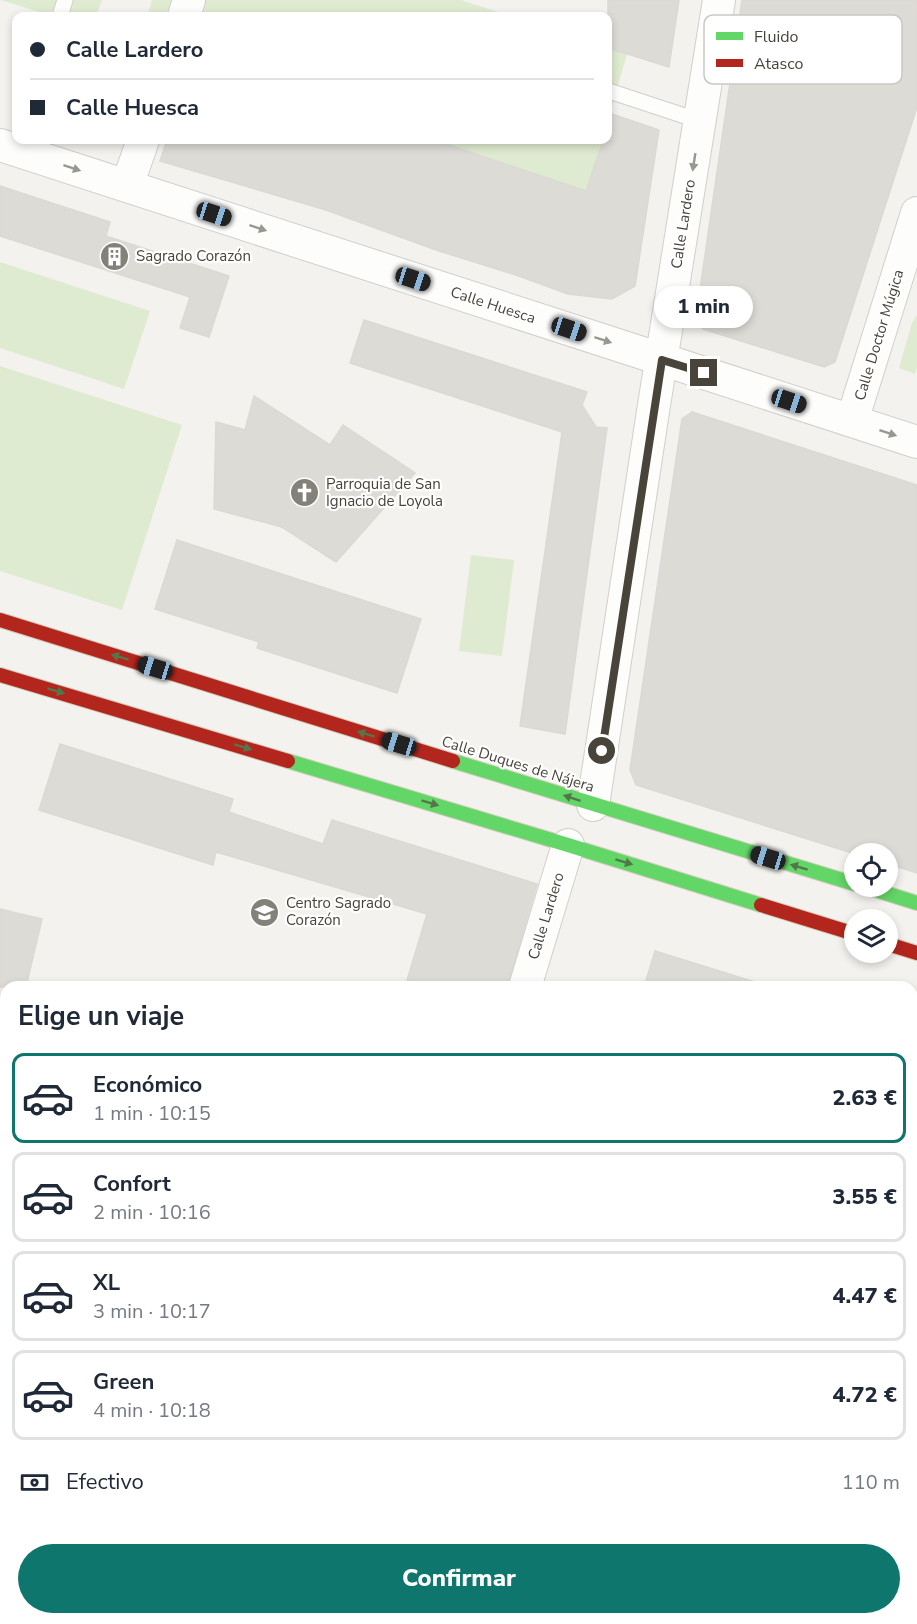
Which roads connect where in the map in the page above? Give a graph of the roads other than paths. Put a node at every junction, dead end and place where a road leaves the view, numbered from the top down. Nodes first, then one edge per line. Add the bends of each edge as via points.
1 (719, 0) edge
2 (717, 15) edge
3 (706, 84) edge
4 (612, 92) edge
5 (700, 121) junction
6 (142, 144) edge
7 (12, 145) edge
8 (127, 186) junction
9 (917, 213) edge
10 (662, 360) junction
11 (852, 421) junction
12 (917, 442) edge
13 (0, 620) edge
14 (0, 675) edge
15 (593, 805) junction
16 (568, 844) junction
17 (844, 881) edge
18 (898, 897) edge
19 (917, 903) edge
20 (844, 931) edge
21 (898, 947) edge
22 (917, 953) edge
23 (527, 981) edge

1 - 2 street, Calle Lardero
3 - 5 street, Calle Lardero
4 - 5 lane
5 -> 10 street, Calle Lardero
6 - 8 street
7 -> 8 street, Calle Huesca
8 -> 10 street, Calle Huesca
9 - 11 street, Calle Doctor Múgica
10 - 11 street, Calle Huesca
10 - 15 street, Calle Lardero
11 -> 12 street, Calle Huesca
15 -> 13 main road, Calle Duques de Nájera
14 -> 16 main road
17 -> 15 main road, Calle Duques de Nájera
16 -> 20 main road
16 - 23 street, Calle Lardero
18 - 19 main road
21 - 22 main road

